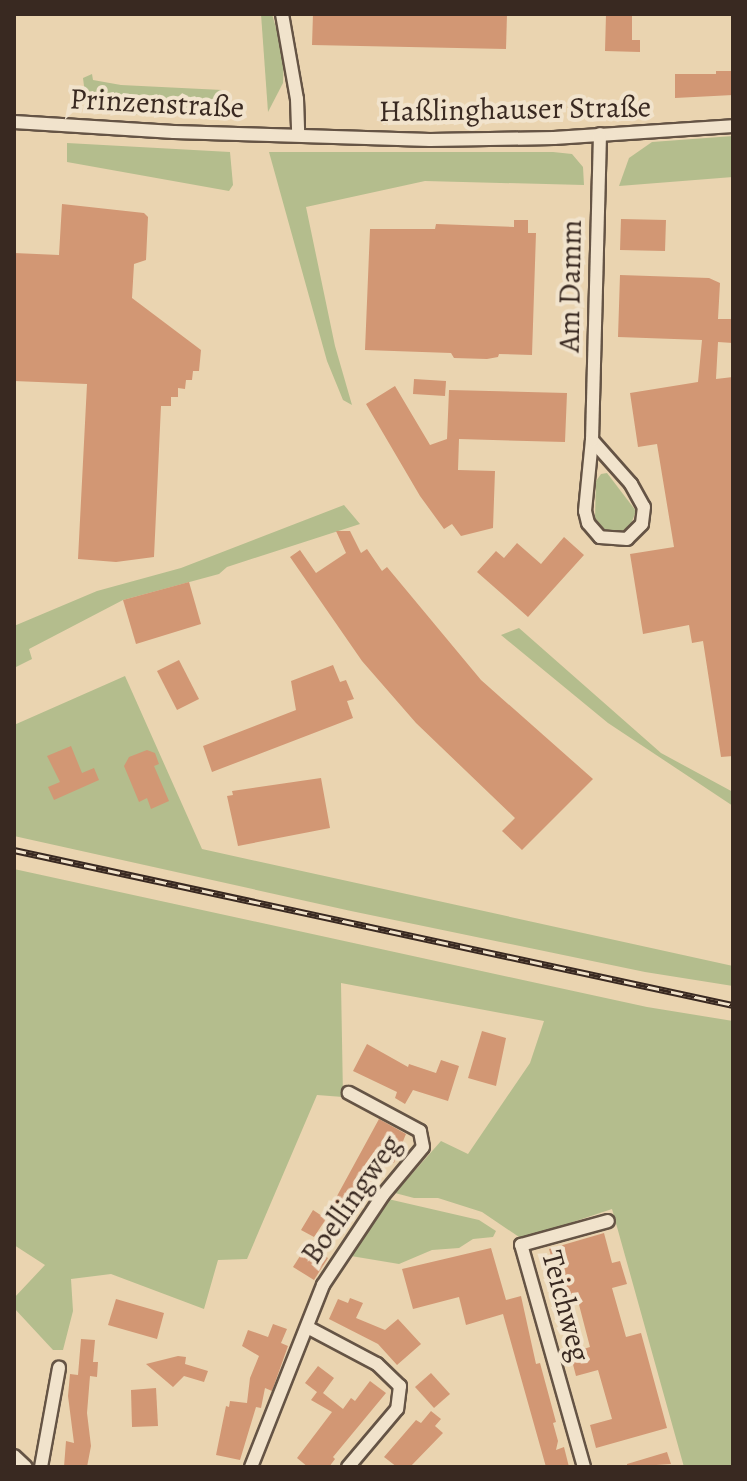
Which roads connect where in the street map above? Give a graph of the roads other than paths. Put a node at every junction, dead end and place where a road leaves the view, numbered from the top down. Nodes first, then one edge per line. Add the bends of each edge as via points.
1 (282, 14) edge
2 (14, 122) edge
3 (733, 126) edge
4 (600, 134) junction
5 (298, 135) junction
6 (592, 440) junction
7 (349, 1093) dead end
8 (608, 1221) dead end
9 (307, 1327) junction
10 (59, 1368) dead end
11 (14, 1456) edge
12 (26, 1467) edge
13 (41, 1467) edge
14 (251, 1467) edge
15 (348, 1467) edge
16 (584, 1467) edge

1 - 5 street
2 - 5 street, Prinzenstraße
3 - 4 street, Haßlinghauser Straße
4 - 5 street, Haßlinghauser Straße via 430,140
4 - 6 street, Am Damm
6 - 6 street, Am Damm via 588,523 600,537 627,539 642,524 644,507
7 - 9 street, Boellingweg via 420,1131 424,1143 350,1241 323,1285
8 - 16 street, Teichweg via 521,1245
9 - 14 street, Boellingweg
9 - 15 street via 377,1364 400,1386 397,1409
10 - 13 street
11 - 12 street

